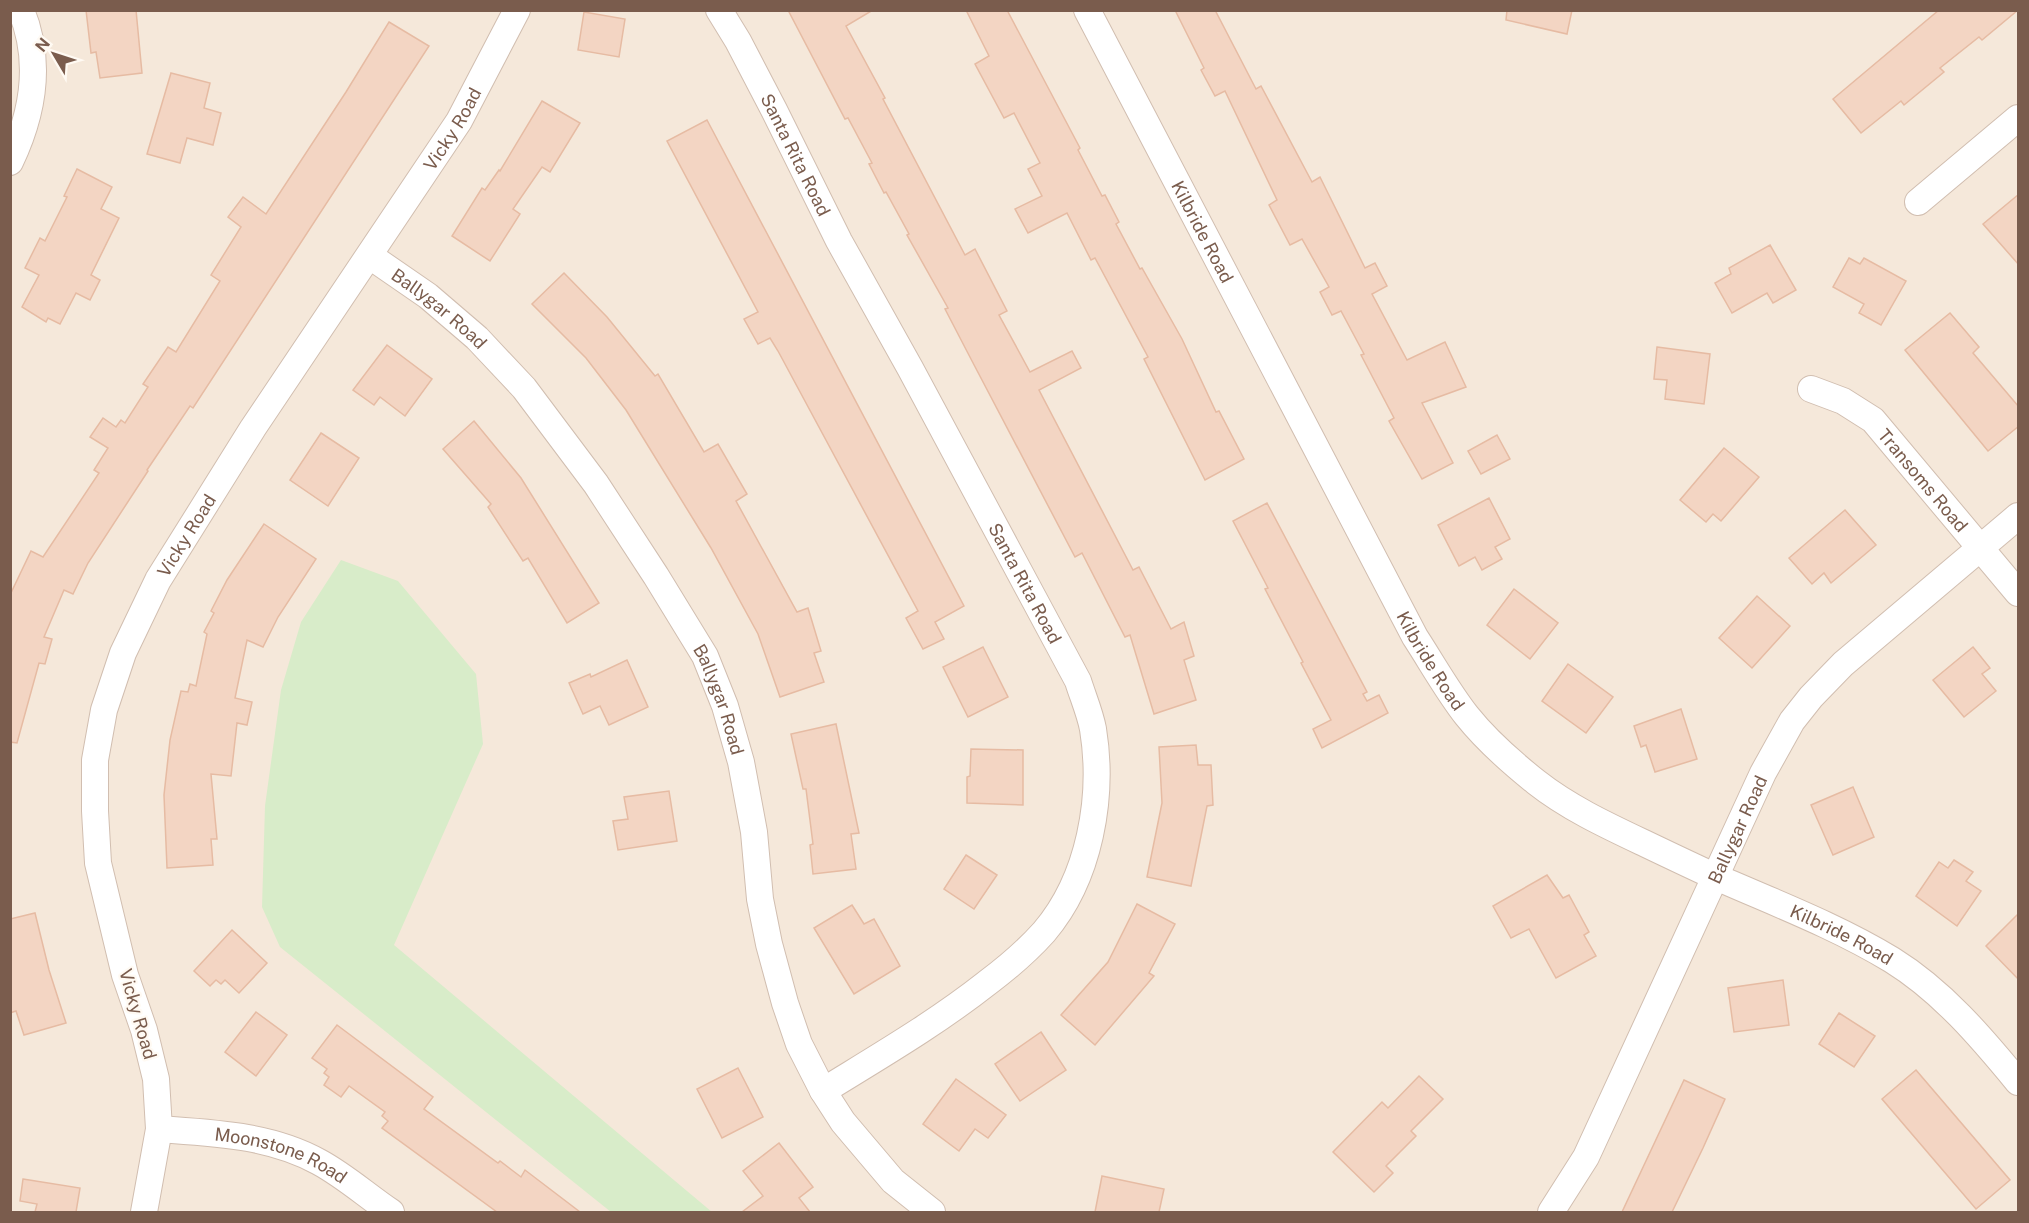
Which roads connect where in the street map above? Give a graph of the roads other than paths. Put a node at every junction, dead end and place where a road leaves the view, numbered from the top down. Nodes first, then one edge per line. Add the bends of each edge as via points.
1 (21, 10) edge
2 (517, 10) edge
3 (719, 10) edge
4 (1087, 10) edge
5 (2019, 118) edge
6 (10, 162) edge
7 (1918, 201) dead end
8 (370, 256) junction
9 (1811, 390) dead end
10 (2019, 516) edge
11 (1981, 548) junction
12 (2019, 593) edge
13 (1716, 876) junction
14 (2019, 1082) edge
15 (823, 1091) junction
16 (159, 1129) junction
17 (144, 1212) edge
18 (391, 1212) edge
19 (932, 1212) edge
20 (1551, 1212) edge

1 - 6 street via 34,58 32,95 26,123
2 - 8 street, Vicky Road via 459,121
3 - 15 street, Santa Rita Road via 839,242 1078,681 1093,728 1095,806 1086,853 1070,893 1045,931 1014,962 964,1001
4 - 13 street, Kilbride Road via 1404,617 1467,716 1499,751 1585,815
5 - 7 street
8 - 15 street, Ballygar Road via 445,310 524,388 596,484 705,656 741,762 754,832 760,899 785,1003 799,1044
8 - 16 street, Vicky Road via 253,428 158,580 123,653 104,710 95,760 98,863 156,1080
9 - 11 street, Transoms Road via 1843,402 1873,420
10 - 11 street, Ballygar Road
11 - 12 street, Transoms Road
11 - 13 street, Ballygar Road via 1843,664 1811,697 1792,721 1763,772
13 - 14 street, Kilbride Road via 1812,918 1894,962 1932,989
13 - 20 street, Ballygar Road via 1586,1157
15 - 19 street, Ballygar Road via 843,1122 893,1181
16 - 17 street, Vicky Road
16 - 18 street, Moonstone Road via 223,1134 294,1151 319,1162

